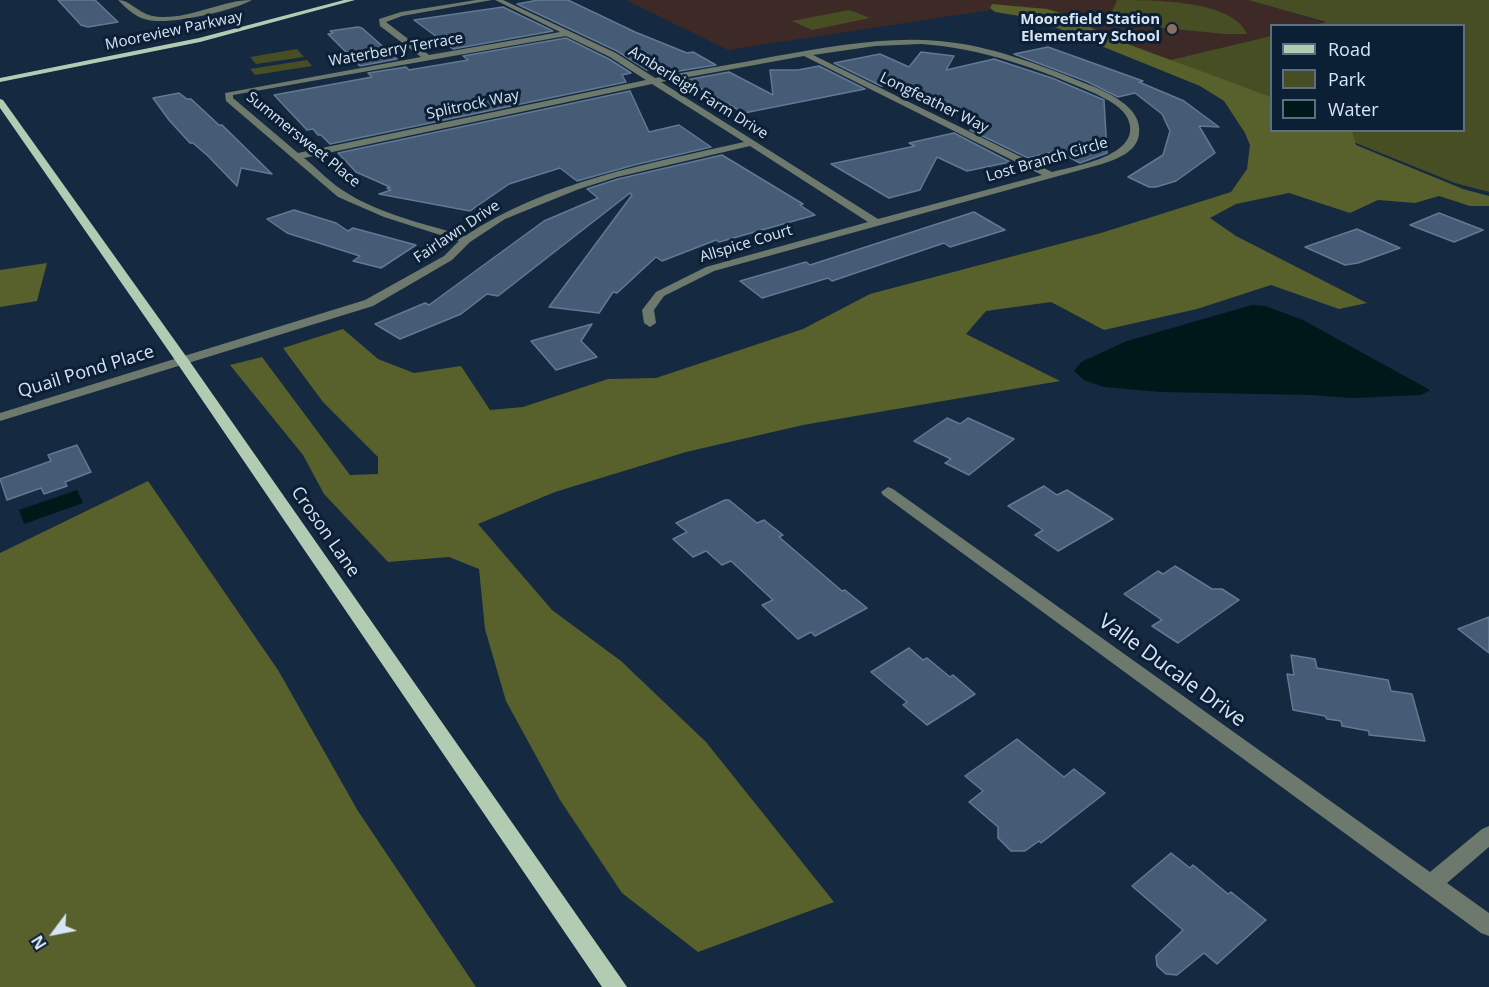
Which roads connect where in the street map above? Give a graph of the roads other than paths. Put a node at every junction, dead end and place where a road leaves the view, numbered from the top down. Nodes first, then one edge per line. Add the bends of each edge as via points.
1 (121, 0) edge
2 (249, 0) edge
3 (320, 0) edge
4 (351, 0) edge
5 (489, 0) edge
6 (498, 0) edge
7 (568, 33) junction
8 (806, 54) junction
9 (428, 58) junction
10 (32, 64) dead end
11 (0, 80) edge
12 (653, 81) junction
13 (229, 93) joint
14 (0, 102) edge
15 (752, 143) junction
16 (298, 156) junction
17 (1051, 176) junction
18 (875, 222) junction
19 (466, 240) junction
20 (650, 323) dead end
21 (183, 362) junction
22 (0, 417) edge
23 (888, 492) dead end
24 (1489, 835) edge
25 (1431, 884) junction
26 (1489, 926) edge
27 (615, 987) edge

1 - 2 street via 139,15 160,19
3 - 10 main road, Mooreview Parkway via 179,36
4 - 11 main road, Mooreview Parkway via 189,43
5 - 9 street via 401,14 382,21
6 - 7 street, Amberleigh Farm Drive
7 - 9 street, Waterberry Terrace
7 - 12 street, Amberleigh Farm Drive
8 - 12 street, Lost Branch Circle
8 - 17 street, Longfeather Way
8 - 17 street, Lost Branch Circle via 889,43 922,42 971,48 1020,60 1096,91 1130,113 1136,126 1131,145 1112,157
9 - 13 street, Waterberry Terrace
12 - 15 street, Amberleigh Farm Drive
12 - 16 street, Splitrock Way
13 - 16 street, Summersweet Place via 230,99
14 - 21 main road, Croson Lane
15 - 18 street, Amberleigh Farm Drive
15 - 19 street, Fairlawn Drive via 575,187 501,217
16 - 19 street, Summersweet Place via 342,195 362,206
17 - 18 street, Lost Branch Circle
18 - 20 street, Allspice Court via 710,269 660,294 648,310
19 - 21 street, Fairlawn Drive via 448,258 369,303
21 - 22 street, Quail Pond Place
21 - 27 main road, Croson Lane
23 - 25 street, Valle Ducale Drive
24 - 25 street
25 - 26 street, Valle Ducale Drive

